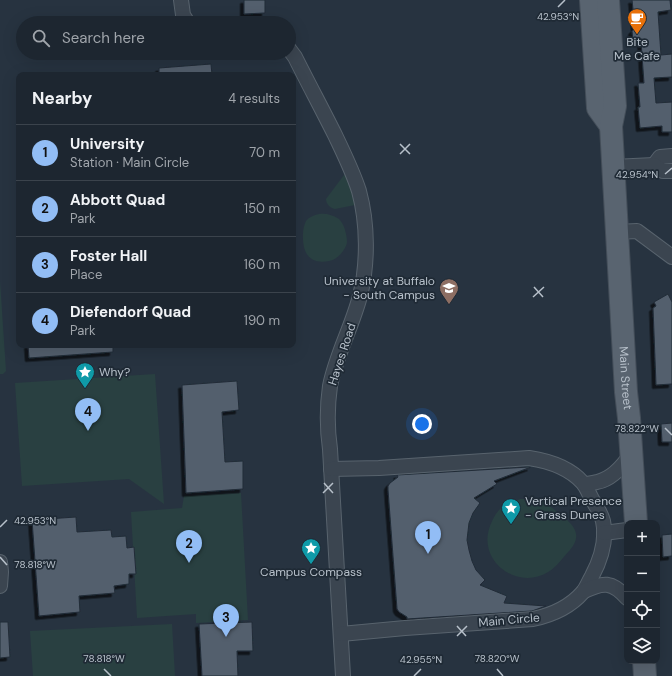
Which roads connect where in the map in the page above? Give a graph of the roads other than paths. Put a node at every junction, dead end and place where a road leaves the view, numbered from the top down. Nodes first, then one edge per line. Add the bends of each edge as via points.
1 (181, 0) edge
2 (591, 0) edge
3 (608, 0) edge
4 (184, 16) edge
5 (296, 59) edge
6 (611, 126) junction
7 (672, 156) edge
8 (654, 165) junction
9 (613, 167) junction
10 (672, 171) edge
11 (617, 232) junction
12 (672, 257) edge
13 (631, 454) junction
14 (331, 469) junction
15 (584, 484) junction
16 (636, 520) edge
17 (624, 530) edge
18 (604, 533) junction
19 (0, 562) edge
20 (0, 586) edge
21 (584, 591) junction
22 (624, 595) edge
23 (341, 634) junction
24 (644, 664) edge
25 (344, 676) edge
26 (645, 676) edge

1 - 4 street
2 - 6 main road via 598,108
3 - 6 main road, Main Street via 615,106
5 - 14 street, Hayes Road via 349,164 359,192 364,218 365,260 361,290 340,353 329,398
6 - 9 main road, Main Street
7 - 8 street via 660,157
8 - 9 street
8 - 10 street via 663,171
9 - 11 main road, Main Street
11 - 12 street via 637,231
11 - 13 main road, Main Street
13 - 15 street via 624,465 611,476 598,482
13 - 16 main road, Main Street
14 - 15 street, Main Circle via 529,458 560,466
14 - 23 street, Hayes Road
15 - 18 street, Main Circle via 600,511
17 - 18 street
18 - 21 street, Main Circle via 602,551
19 - 20 street
21 - 22 street via 603,585 617,588
21 - 23 street, Main Circle via 559,611 533,619
23 - 25 street, Hayes Road
24 - 26 main road

